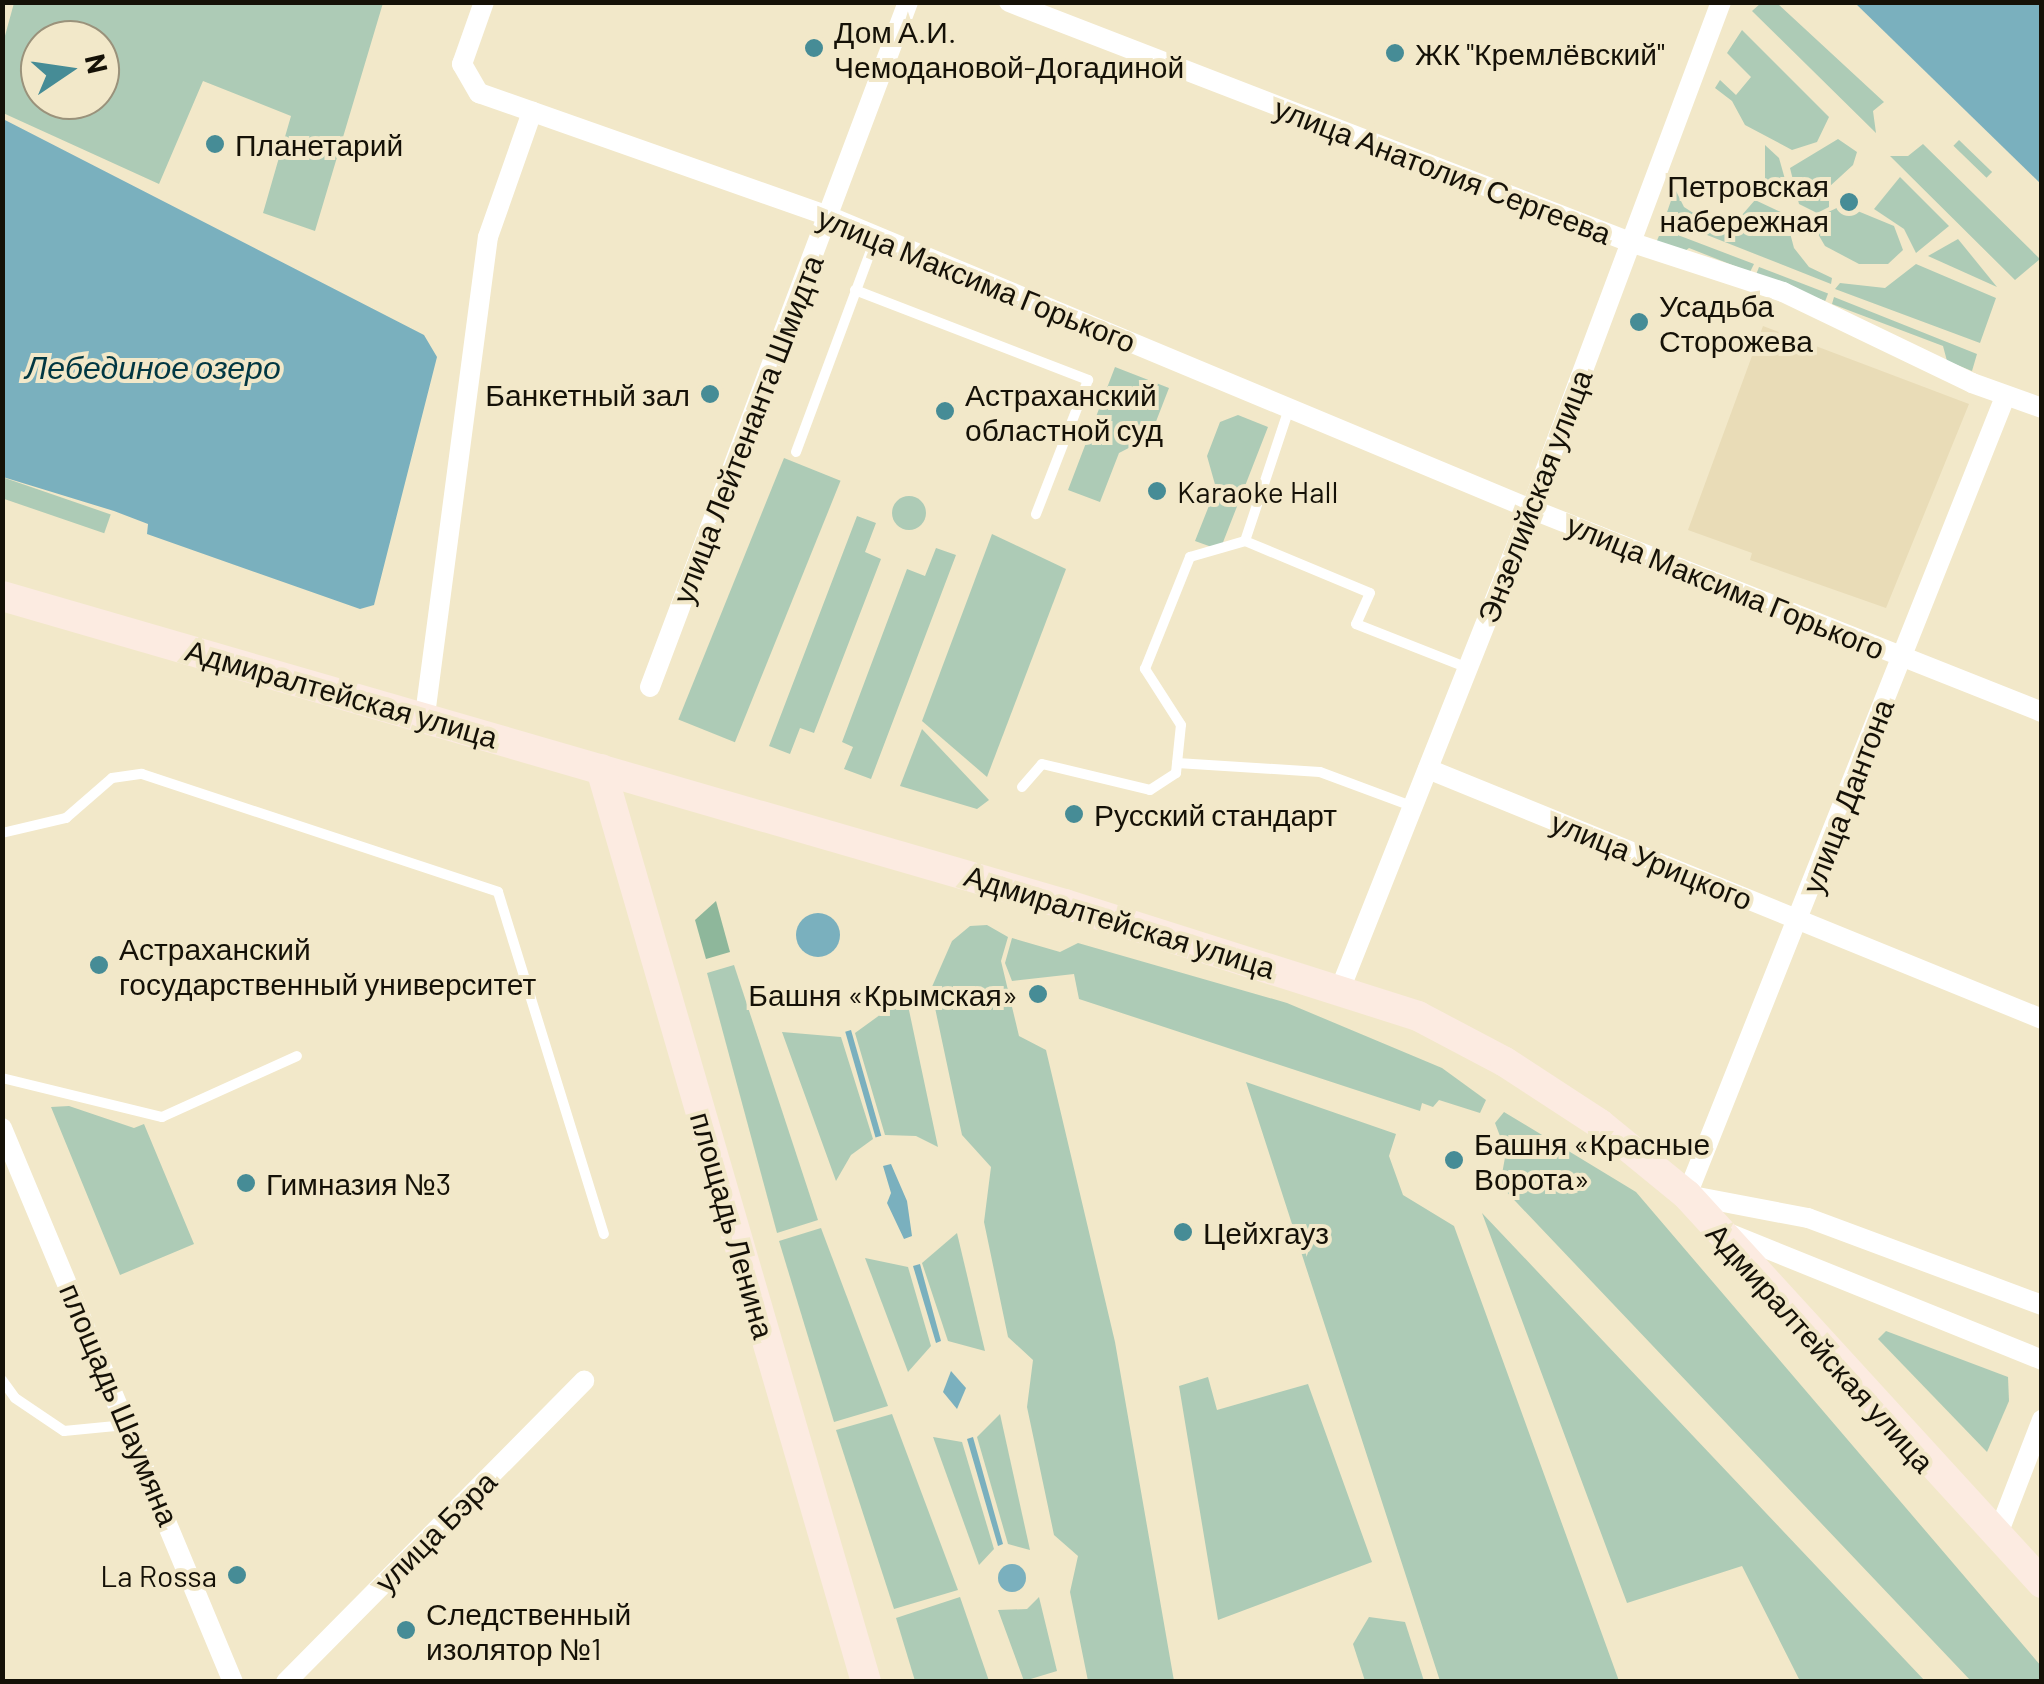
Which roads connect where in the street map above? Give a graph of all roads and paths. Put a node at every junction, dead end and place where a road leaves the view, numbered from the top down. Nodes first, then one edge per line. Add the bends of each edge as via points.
1 (484, 2) edge
2 (908, 2) edge
3 (1009, 2) edge
4 (1721, 2) edge
5 (532, 112) junction
6 (828, 216) junction
7 (877, 236) junction
8 (1630, 242) junction
9 (855, 290) junction
10 (2004, 397) junction
11 (1290, 408) junction
12 (2042, 408) edge
13 (796, 452) dead end
14 (1531, 509) junction
15 (1036, 514) dead end
16 (1245, 541) junction
17 (2, 596) edge
18 (1903, 656) junction
19 (1468, 668) junction
20 (650, 687) dead end
21 (2042, 712) edge
22 (425, 715) junction
23 (1177, 763) junction
24 (601, 769) junction
25 (1428, 769) junction
26 (1022, 786) dead end
27 (1416, 808) junction
28 (2, 833) edge
29 (1799, 920) junction
30 (1341, 987) junction
31 (2042, 1019) edge
32 (298, 1056) dead end
33 (2, 1078) edge
34 (2, 1128) edge
35 (1687, 1195) junction
36 (1708, 1225) junction
37 (604, 1234) dead end
38 (2042, 1305) edge
39 (2042, 1360) edge
40 (2, 1380) edge
41 (584, 1380) dead end
42 (2042, 1420) edge
43 (131, 1424) junction
44 (1996, 1538) junction
45 (2042, 1583) edge
46 (233, 1682) edge
47 (286, 1682) edge
48 (866, 1682) edge

1 - 5 street, улица Максима Горького via 462,64 465,78 472,90
2 - 6 street, улица Лейтенанта Шмидта
3 - 8 street, улица Анатолия Сергеева
4 - 8 street, Энзелийская улица
5 - 6 street, улица Максима Горького
5 - 22 street via 488,237
6 - 7 street, улица Максима Горького
6 - 20 street, улица Лейтенанта Шмидта
7 - 9 lane
7 - 11 street, улица Максима Горького
8 - 10 street, улица Анатолия Сергеева via 1783,292
8 - 14 street, Энзелийская улица
9 - 13 lane
9 - 15 lane via 1088,380
10 - 12 street, улица Анатолия Сергеева
10 - 18 street, улица Дантона
11 - 14 street, улица Максима Горького
11 - 16 lane
14 - 18 street, улица Максима Горького
14 - 19 street, Энзелийская улица
16 - 19 lane via 1370,594 1356,624
16 - 23 lane via 1190,558 1145,668 1180,725
17 - 22 main road, Адмиралтейская улица
18 - 21 street, улица Максима Горького
18 - 29 street, улица Дантона
19 - 25 street, Энзелийская улица
22 - 24 main road, Адмиралтейская улица
23 - 26 lane via 1176,773 1150,790 1042,764
23 - 27 lane via 1320,772
24 - 30 main road, Адмиралтейская улица
24 - 48 main road, площадь Ленина
25 - 27 street, Энзелийская улица
25 - 29 street, улица Урицкого
27 - 30 street, Энзелийская улица
28 - 37 lane via 66,818 112,778 142,774 498,892
29 - 31 street, улица Урицкого
29 - 35 street, улица Дантона
30 - 35 main road, Адмиралтейская улица via 1418,1016 1505,1062 1600,1124
32 - 33 lane via 162,1117
34 - 43 street, площадь Шаумяна
35 - 36 main road, Адмиралтейская улица
35 - 38 street via 1808,1218
36 - 39 street
36 - 44 main road, Адмиралтейская улица
40 - 43 lane via 15,1398 64,1432
41 - 47 street, улица Бэра
42 - 44 street
43 - 46 street, площадь Шаумяна
44 - 45 main road, Адмиралтейская улица

